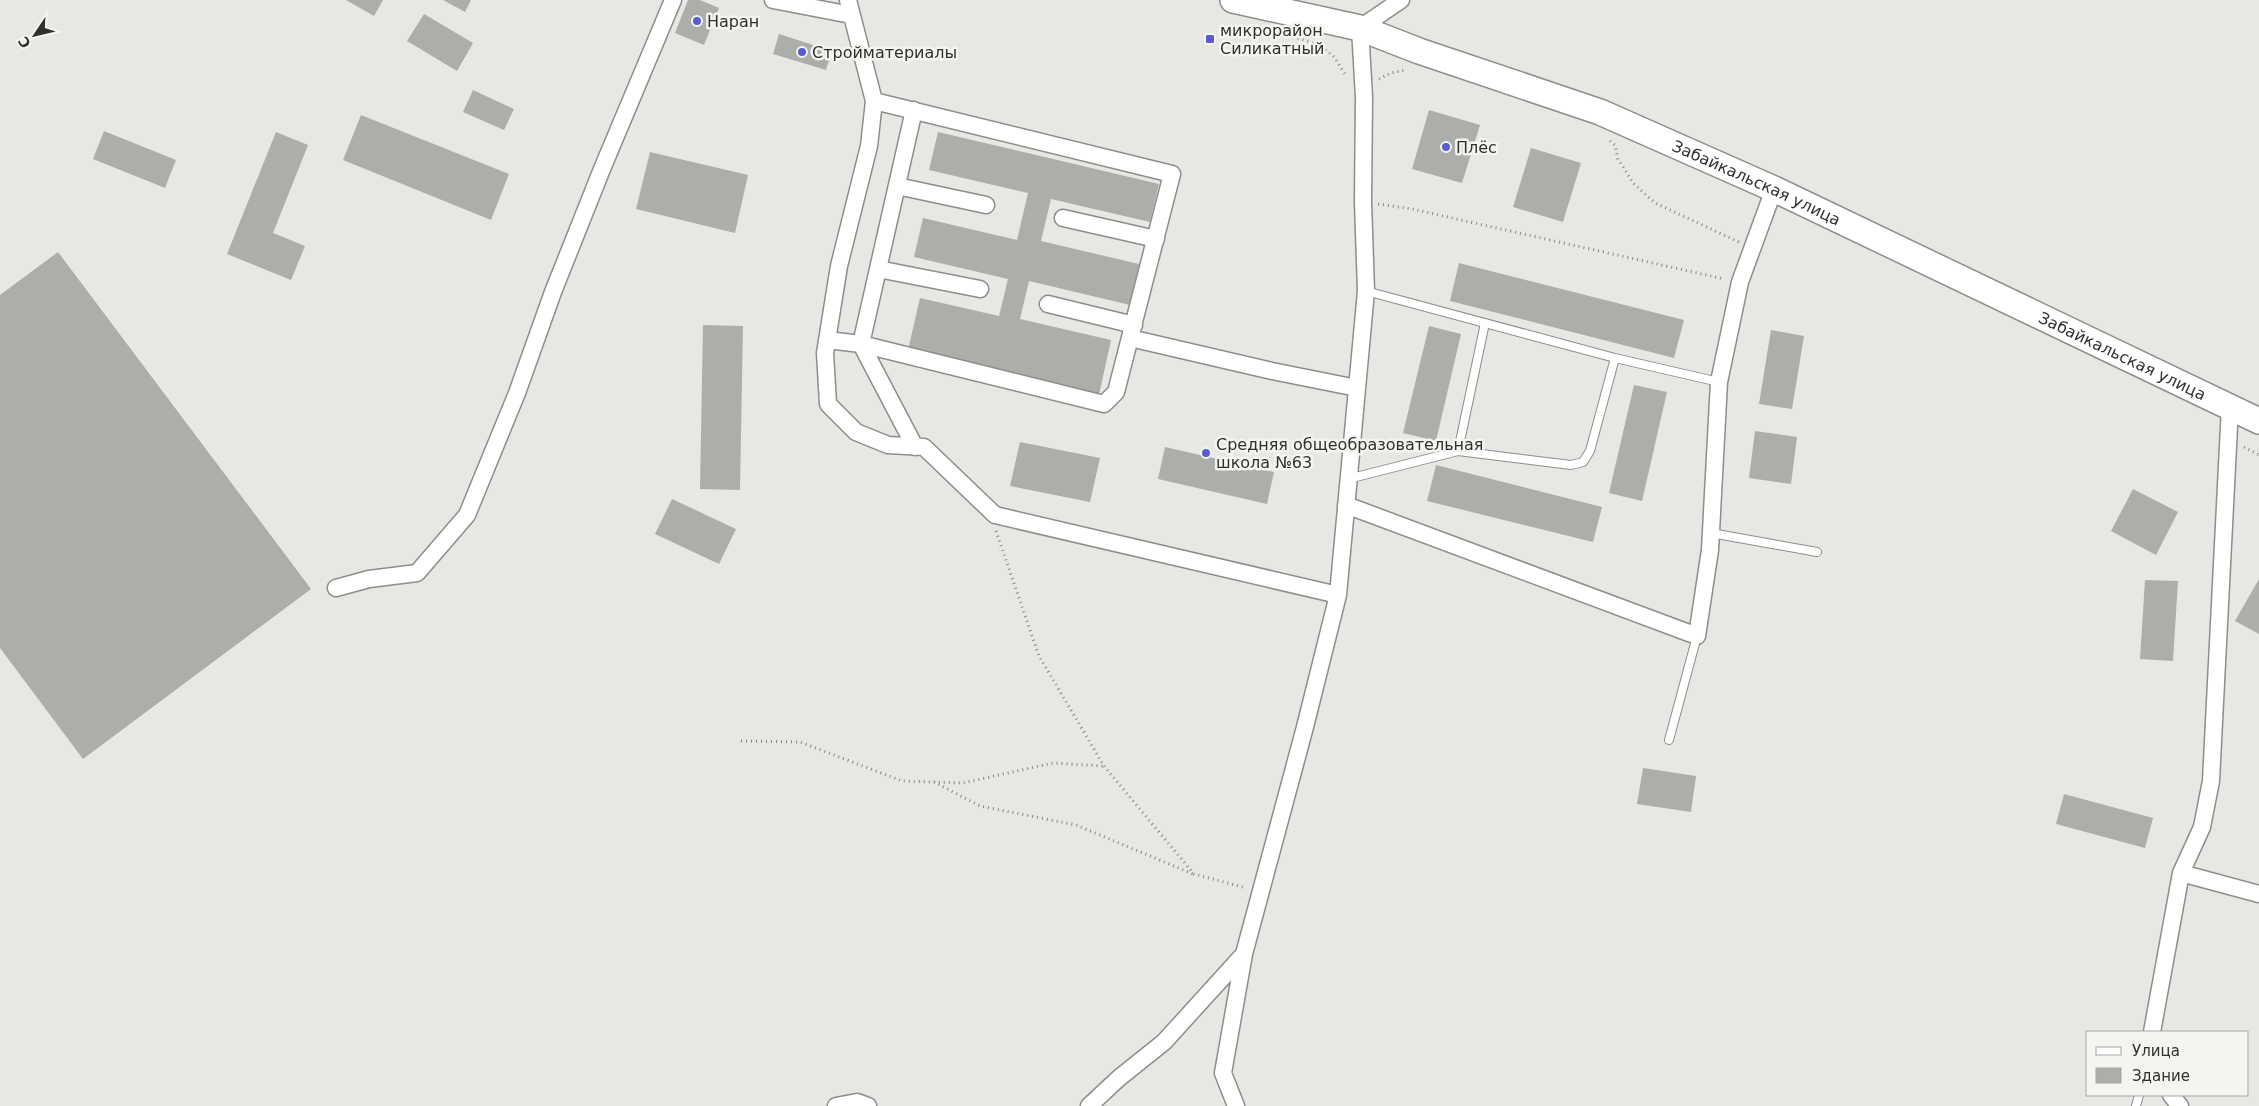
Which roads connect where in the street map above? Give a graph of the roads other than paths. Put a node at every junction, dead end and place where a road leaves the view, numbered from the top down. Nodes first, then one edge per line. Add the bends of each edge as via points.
1 (673, 0) edge
2 (773, 0) edge
3 (1233, 0) edge
4 (1401, 0) edge
5 (850, 7) edge
6 (1360, 28) junction
7 (874, 101) junction
8 (914, 110) junction
9 (897, 186) junction
10 (1774, 189) junction
11 (986, 205) dead end
12 (1063, 218) dead end
13 (1156, 239) junction
14 (878, 269) junction
15 (980, 289) dead end
16 (1366, 291) junction
17 (1048, 304) dead end
18 (1485, 323) junction
19 (1132, 332) junction
20 (827, 340) junction
21 (861, 344) junction
22 (1615, 358) junction
23 (1719, 382) junction
24 (1356, 388) junction
25 (2230, 407) junction
26 (2259, 421) edge
27 (915, 447) junction
28 (1458, 451) junction
29 (1348, 479) junction
30 (1346, 505) junction
31 (1711, 533) junction
32 (1817, 552) dead end
33 (336, 588) dead end
34 (1338, 595) junction
35 (1697, 636) junction
36 (1669, 740) dead end
37 (2182, 873) junction
38 (2259, 894) edge
39 (1244, 954) junction
40 (2152, 1031) edge
41 (2172, 1096) edge
42 (836, 1106) edge
43 (868, 1106) edge
44 (1089, 1106) edge
45 (1236, 1106) edge
46 (2180, 1106) edge

1 - 33 street via 602,169 467,515 417,573 370,579
2 - 5 street
3 - 6 main road, Забайкальская улица
4 - 6 street
5 - 7 street
6 - 10 main road, Забайкальская улица via 1600,112
6 - 16 street
7 - 8 street
7 - 20 street via 869,146 839,266
8 - 9 street
8 - 13 street via 1172,174
9 - 11 street
9 - 14 street
10 - 23 street via 1740,282
10 - 25 main road, Забайкальская улица
12 - 13 street
13 - 19 street
14 - 15 street
14 - 21 street
16 - 18 lane
16 - 24 street
17 - 19 street
18 - 22 lane
18 - 28 lane
19 - 21 street via 1116,392 1104,404
19 - 24 street via 1272,371
20 - 21 street
20 - 27 street via 828,404 856,432 888,445
21 - 27 street
22 - 23 lane
22 - 28 lane via 1590,451 1583,462 1571,465
23 - 31 street
24 - 29 street
25 - 26 main road, Забайкальская улица
25 - 37 street via 2211,781 2202,827
27 - 34 street via 924,447 995,516
28 - 29 lane
29 - 30 street
30 - 34 street
30 - 35 street
31 - 32 lane
31 - 35 street
34 - 39 street
35 - 36 lane
37 - 38 street
37 - 40 street
39 - 44 street via 1164,1042
39 - 45 street via 1223,1073
41 - 46 street
42 - 43 street via 857,1102

